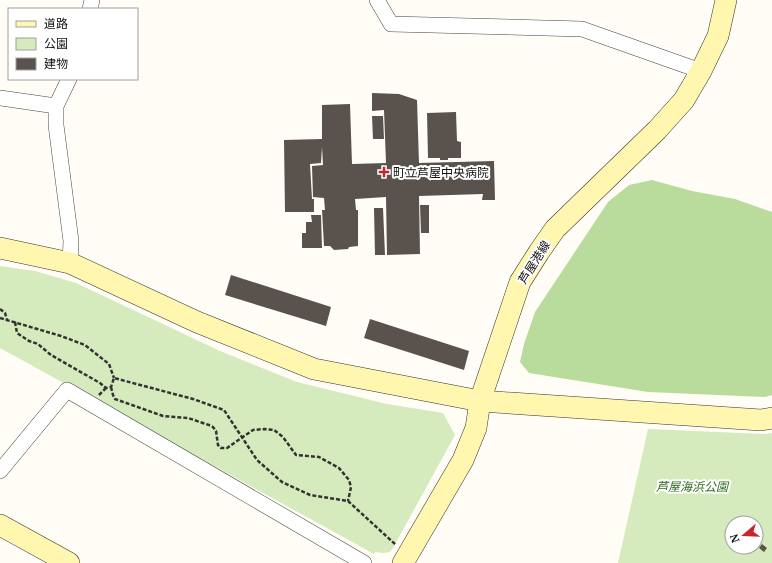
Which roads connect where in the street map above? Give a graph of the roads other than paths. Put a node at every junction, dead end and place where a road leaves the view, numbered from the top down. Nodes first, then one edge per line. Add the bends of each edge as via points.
1 (377, 0) edge
2 (726, 0) edge
3 (701, 71) junction
4 (69, 80) edge
5 (0, 98) edge
6 (56, 106) junction
7 (0, 248) edge
8 (70, 263) junction
9 (480, 401) junction
10 (772, 418) edge
11 (0, 471) edge
12 (0, 524) edge
13 (406, 558) edge
14 (69, 563) edge
15 (364, 563) edge

1 - 3 street via 391,24 582,29
2 - 3 street, 芦屋港線 via 718,36
3 - 9 street, 芦屋港線 via 684,100 657,130 555,230 538,252 520,282
4 - 6 street
5 - 6 street
6 - 8 street via 71,240
7 - 8 street
8 - 9 street via 197,322 314,369
9 - 10 street via 761,420
9 - 13 street, 芦屋港線 via 476,428 463,460
11 - 15 street via 67,390
12 - 14 street

